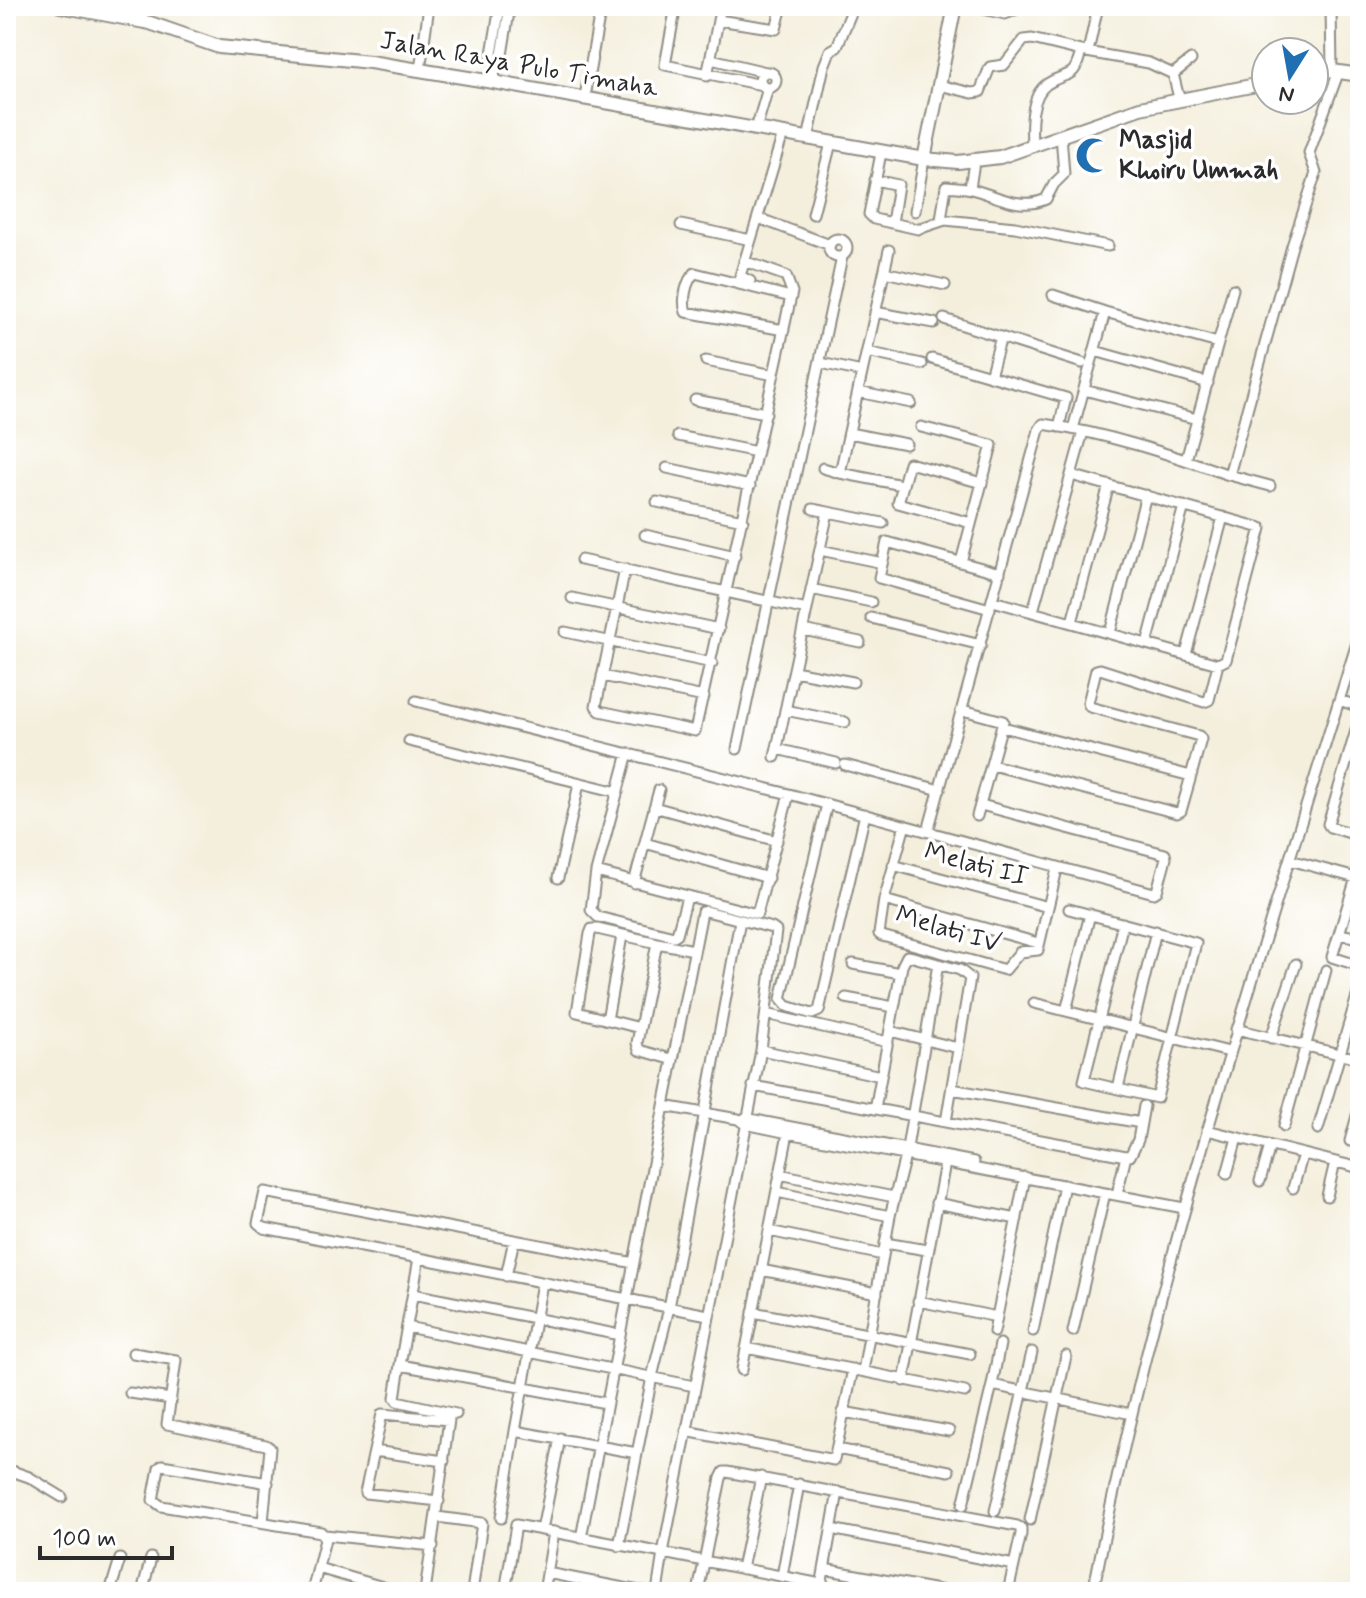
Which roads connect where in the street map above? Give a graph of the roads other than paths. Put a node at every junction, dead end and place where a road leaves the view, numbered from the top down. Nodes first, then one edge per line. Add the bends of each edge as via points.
1 (60, 6) edge
2 (429, 6) edge
3 (500, 6) edge
4 (510, 6) edge
5 (601, 6) edge
6 (676, 6) edge
7 (721, 6) edge
8 (782, 6) edge
9 (865, 6) edge
10 (955, 6) edge
11 (970, 6) edge
12 (1015, 6) edge
13 (1098, 6) edge
14 (1331, 6) edge
15 (718, 20) junction
16 (502, 21) junction
17 (1085, 52) junction
18 (711, 59) junction
19 (1191, 60) dead end
20 (421, 62) junction
21 (1334, 68) junction
22 (1330, 69) edge
23 (495, 72) junction
24 (1360, 75) edge
25 (707, 76) junction
26 (1174, 78) junction
27 (939, 85) junction
28 (1250, 85) edge
29 (765, 86) junction
30 (587, 90) junction
31 (1179, 96) junction
32 (758, 124) junction
33 (809, 130) junction
34 (783, 134) junction
35 (1061, 135) junction
36 (1032, 142) junction
37 (831, 143) junction
38 (926, 149) junction
39 (881, 153) junction
40 (974, 162) junction
41 (875, 180) junction
42 (970, 188) junction
43 (915, 211) dead end
44 (813, 214) dead end
45 (758, 218) junction
46 (941, 220) junction
47 (892, 223) junction
48 (681, 225) dead end
49 (751, 240) junction
50 (830, 245) junction
51 (1108, 246) dead end
52 (889, 250) dead end
53 (842, 257) junction
54 (744, 261) junction
55 (884, 272) junction
56 (945, 285) dead end
57 (1233, 289) dead end
58 (792, 294) junction
59 (1053, 295) dead end
60 (875, 312) junction
61 (1105, 312) junction
62 (784, 330) junction
63 (1001, 337) junction
64 (1218, 343) junction
65 (1095, 351) junction
66 (867, 352) junction
67 (932, 359) dead end
68 (706, 361) dead end
69 (821, 363) junction
70 (1082, 363) dead end
71 (922, 364) dead end
72 (862, 372) junction
73 (774, 375) junction
74 (990, 376) junction
75 (1208, 383) junction
76 (1084, 390) junction
77 (858, 392) junction
78 (695, 400) dead end
79 (911, 403) dead end
80 (766, 413) junction
81 (1197, 419) junction
82 (921, 427) dead end
83 (1059, 427) junction
84 (1078, 431) junction
85 (849, 433) junction
86 (678, 436) dead end
87 (906, 444) dead end
88 (757, 452) junction
89 (1186, 460) junction
90 (667, 468) dead end
91 (823, 468) dead end
92 (840, 473) junction
93 (1071, 475) junction
94 (1229, 475) junction
95 (982, 483) junction
96 (897, 484) dead end
97 (1109, 485) junction
98 (750, 486) junction
99 (1270, 486) dead end
100 (1146, 495) junction
101 (657, 502) dead end
102 (1184, 506) junction
103 (813, 509) dead end
104 (828, 512) junction
105 (1223, 517) junction
106 (743, 520) junction
107 (883, 523) dead end
108 (971, 523) junction
109 (645, 535) dead end
110 (820, 550) junction
111 (735, 556) junction
112 (581, 560) dead end
113 (878, 562) dead end
114 (961, 562) junction
115 (625, 569) junction
116 (1000, 573) junction
117 (811, 589) junction
118 (727, 592) junction
119 (572, 598) dead end
120 (768, 601) junction
121 (871, 602) dead end
122 (992, 605) junction
123 (617, 607) junction
124 (807, 610) junction
125 (1033, 611) junction
126 (871, 618) dead end
127 (1072, 622) junction
128 (719, 629) junction
129 (803, 630) junction
130 (565, 632) dead end
131 (1110, 633) junction
132 (1360, 633) edge
133 (609, 641) junction
134 (860, 642) dead end
135 (1147, 644) junction
136 (981, 645) junction
137 (1186, 654) junction
138 (712, 663) junction
139 (1218, 664) junction
140 (794, 671) junction
141 (602, 676) junction
142 (853, 682) dead end
143 (704, 697) junction
144 (1339, 700) junction
145 (416, 701) dead end
146 (1360, 707) edge
147 (785, 710) junction
148 (963, 710) junction
149 (1360, 717) edge
150 (845, 722) dead end
151 (1003, 727) junction
152 (409, 741) dead end
153 (737, 749) dead end
154 (628, 753) junction
155 (992, 765) junction
156 (1191, 776) junction
157 (579, 784) junction
158 (659, 790) dead end
159 (940, 790) junction
160 (618, 792) junction
161 (789, 794) junction
162 (827, 804) junction
163 (981, 805) junction
164 (654, 807) junction
165 (865, 814) junction
166 (977, 816) dead end
167 (905, 825) junction
168 (928, 831) junction
169 (1360, 836) edge
170 (777, 841) junction
171 (645, 843) junction
172 (1290, 860) junction
173 (893, 865) junction
174 (1057, 869) junction
175 (596, 872) junction
176 (558, 878) dead end
177 (768, 878) junction
178 (634, 883) junction
179 (687, 897) junction
180 (884, 900) junction
181 (1348, 902) junction
182 (1360, 905) edge
183 (1048, 907) junction
184 (1069, 909) dead end
185 (1090, 914) junction
186 (740, 920) junction
187 (1123, 923) junction
188 (1156, 931) junction
189 (1339, 934) junction
190 (622, 936) junction
191 (1360, 938) edge
192 (657, 943) junction
193 (1038, 943) junction
194 (694, 950) junction
195 (853, 964) dead end
196 (938, 964) junction
197 (1296, 964) dead end
198 (1360, 966) edge
199 (1326, 970) dead end
200 (900, 973) junction
201 (1360, 986) edge
202 (846, 998) dead end
203 (1034, 1003) dead end
204 (894, 1007) junction
205 (1066, 1011) junction
206 (766, 1014) junction
207 (1099, 1019) junction
208 (607, 1020) junction
209 (1133, 1027) junction
210 (640, 1028) junction
211 (1236, 1029) junction
212 (889, 1036) junction
213 (1172, 1037) junction
214 (1271, 1038) junction
215 (926, 1040) junction
216 (1304, 1046) junction
217 (958, 1048) junction
218 (761, 1050) junction
219 (1229, 1052) junction
220 (1339, 1054) junction
221 (671, 1059) junction
222 (1360, 1059) edge
223 (881, 1076) junction
224 (753, 1086) junction
225 (1118, 1088) junction
226 (952, 1089) junction
227 (1360, 1105) edge
228 (664, 1106) junction
229 (1144, 1106) dead end
230 (875, 1109) junction
231 (704, 1113) junction
232 (913, 1117) junction
233 (743, 1120) junction
234 (946, 1122) junction
235 (1141, 1123) junction
236 (1284, 1126) dead end
237 (1357, 1127) edge
238 (1318, 1129) dead end
239 (1207, 1130) junction
240 (788, 1133) junction
241 (1237, 1138) junction
242 (1350, 1141) dead end
243 (1270, 1146) junction
244 (906, 1151) junction
245 (1303, 1154) junction
246 (1126, 1156) junction
247 (1335, 1162) junction
248 (945, 1163) junction
249 (1360, 1168) edge
250 (779, 1174) junction
251 (1227, 1174) dead end
252 (1025, 1177) junction
253 (1260, 1181) dead end
254 (1064, 1185) junction
255 (1293, 1188) dead end
256 (1118, 1190) junction
257 (777, 1192) junction
258 (1105, 1193) junction
259 (1327, 1196) dead end
260 (894, 1197) junction
261 (1155, 1199) junction
262 (936, 1203) junction
263 (1185, 1206) junction
264 (890, 1216) junction
265 (1017, 1219) junction
266 (769, 1231) junction
267 (514, 1240) junction
268 (885, 1243) junction
269 (927, 1250) junction
270 (883, 1255) junction
271 (419, 1258) junction
272 (634, 1263) junction
273 (761, 1270) junction
274 (506, 1276) junction
275 (542, 1283) junction
276 (877, 1293) junction
277 (413, 1294) junction
278 (627, 1299) junction
279 (918, 1301) junction
280 (669, 1308) junction
281 (753, 1312) junction
282 (708, 1315) junction
283 (997, 1317) junction
284 (534, 1319) junction
285 (407, 1327) junction
286 (1033, 1331) dead end
287 (1073, 1331) dead end
288 (994, 1332) dead end
289 (620, 1335) junction
290 (870, 1335) junction
291 (911, 1343) junction
292 (1000, 1344) dead end
293 (746, 1348) junction
294 (1032, 1352) dead end
295 (133, 1353) dead end
296 (528, 1353) junction
297 (970, 1354) dead end
298 (1066, 1356) dead end
299 (400, 1365) junction
300 (613, 1370) junction
301 (742, 1370) dead end
302 (858, 1370) junction
303 (652, 1377) junction
304 (904, 1381) junction
305 (992, 1385) junction
306 (694, 1386) junction
307 (521, 1388) junction
308 (1023, 1390) junction
309 (965, 1392) dead end
310 (130, 1393) dead end
311 (1056, 1397) junction
312 (171, 1399) junction
313 (606, 1403) junction
314 (843, 1412) junction
315 (456, 1414) dead end
316 (1132, 1414) junction
317 (515, 1431) junction
318 (686, 1431) junction
319 (949, 1431) dead end
320 (560, 1438) junction
321 (598, 1446) junction
322 (837, 1449) junction
323 (374, 1451) junction
324 (637, 1453) junction
325 (444, 1461) junction
326 (6, 1469) edge
327 (949, 1471) dead end
328 (761, 1477) junction
329 (268, 1483) junction
330 (799, 1484) junction
331 (838, 1492) junction
332 (62, 1497) dead end
333 (439, 1501) junction
334 (963, 1505) dead end
335 (995, 1511) dead end
336 (437, 1517) junction
337 (501, 1518) dead end
338 (1030, 1520) dead end
339 (263, 1522) junction
340 (831, 1529) junction
341 (542, 1530) junction
342 (554, 1532) junction
343 (325, 1535) junction
344 (581, 1538) junction
345 (433, 1546) junction
346 (619, 1546) junction
347 (663, 1553) junction
348 (151, 1558) dead end
349 (120, 1559) dead end
350 (704, 1561) junction
351 (1014, 1565) junction
352 (318, 1568) junction
353 (742, 1569) junction
354 (824, 1569) junction
355 (547, 1573) junction
356 (782, 1576) junction
357 (820, 1588) edge
358 (610, 1589) edge
359 (90, 1592) edge
360 (98, 1592) edge
361 (110, 1592) edge
362 (142, 1592) edge
363 (312, 1592) edge
364 (400, 1592) edge
365 (425, 1592) edge
366 (472, 1592) edge
367 (505, 1592) edge
368 (544, 1592) edge
369 (644, 1592) edge
370 (657, 1592) edge
371 (698, 1592) edge
372 (949, 1592) edge
373 (1008, 1592) edge
374 (1093, 1592) edge

1 - 20 street, Jalan Raya Pulo Timaha via 150,23 219,47
2 - 20 street
3 - 16 street
4 - 16 street
5 - 30 street
6 - 25 street via 665,65
7 - 15 street
8 - 15 street via 776,29
9 - 33 street via 853,8 837,47 830,51
10 - 27 street
11 - 12 street via 1005,14
13 - 17 street
14 - 21 street
15 - 18 street
16 - 23 street via 491,60
17 - 26 street via 1149,63
17 - 27 street via 1028,39 1004,65 990,67 980,92
17 - 36 street via 1072,74 1049,82 1039,94
18 - 25 street
18 - 29 street via 766,72 760,79
19 - 26 street
20 - 23 street, Jalan Raya Pulo Timaha
21 - 22 street
21 - 24 street
21 - 94 street via 1309,153 1316,173
23 - 30 street, Jalan Raya Pulo Timaha
25 - 29 street
26 - 31 street
27 - 38 street
28 - 31 street, Jalan Raya Pulo Timaha
29 - 32 street
30 - 32 street, Jalan Raya Pulo Timaha
31 - 35 street, Jalan Raya Pulo Timaha
32 - 34 street, Jalan Raya Pulo Timaha
33 - 34 street, Jalan Raya Pulo Timaha
33 - 37 street, Jalan Raya Pulo Timaha
34 - 45 street
35 - 36 street, Jalan Raya Pulo Timaha
35 - 42 street via 1064,174 1046,199 1027,204
36 - 40 street, Jalan Raya Pulo Timaha
37 - 39 street, Jalan Raya Pulo Timaha
37 - 44 street
38 - 39 street, Jalan Raya Pulo Timaha
38 - 40 street, Jalan Raya Pulo Timaha
38 - 43 street
39 - 41 street
40 - 42 street
41 - 47 street via 871,217
41 - 47 street via 898,186
42 - 46 street via 946,186
45 - 49 street
45 - 50 street
46 - 47 street via 918,229
46 - 51 street via 1015,227
48 - 49 street
49 - 54 street
50 - 53 street via 832,255
50 - 53 street via 845,241
52 - 55 street
53 - 69 street
54 - 58 street via 786,276
54 - 58 street via 741,278
55 - 56 street
55 - 60 street
57 - 64 street
58 - 62 street
58 - 62 street via 695,273 683,305 686,312
59 - 61 street
60 - 63 street
60 - 66 street
61 - 64 street
61 - 65 street
62 - 73 street
63 - 70 street
63 - 74 street
64 - 75 street
65 - 75 street
65 - 76 street
66 - 71 street
66 - 72 street
67 - 74 street
68 - 73 street
69 - 72 street
69 - 120 street
72 - 77 street
73 - 80 street
74 - 83 street via 1066,398
75 - 81 street
76 - 81 street
76 - 84 street
77 - 79 street
77 - 85 street
78 - 80 street
80 - 88 street
81 - 89 street
82 - 95 street via 992,445
83 - 84 street
83 - 116 street via 1043,424 1039,430
84 - 89 street
84 - 93 street
85 - 87 street
85 - 92 street
86 - 88 street
88 - 98 street
89 - 94 street
90 - 98 street
91 - 92 street
92 - 96 street
93 - 97 street
93 - 125 street
94 - 99 street
95 - 108 street
95 - 108 street via 909,463 898,503
97 - 100 street
97 - 127 street
98 - 106 street
100 - 102 street
100 - 131 street
101 - 106 street
102 - 105 street
102 - 135 street
103 - 104 street
104 - 107 street
104 - 110 street
105 - 137 street
105 - 139 street via 1261,528 1226,660
106 - 111 street
108 - 114 street
109 - 111 street
110 - 113 street
110 - 117 street
111 - 118 street
112 - 115 street
114 - 116 street
114 - 122 street via 887,542 879,578
115 - 118 street
115 - 123 street
116 - 122 street
117 - 121 street
117 - 124 street
118 - 120 street
118 - 128 street
119 - 123 street
120 - 124 street
120 - 153 street
122 - 125 street
122 - 136 street
123 - 128 street
123 - 133 street
124 - 129 street
125 - 127 street
126 - 136 street
127 - 131 street
128 - 138 street
129 - 134 street
129 - 140 street
130 - 133 street
131 - 135 street
132 - 144 street
133 - 138 street
133 - 141 street
135 - 137 street
136 - 148 street
137 - 139 street
138 - 143 street
139 - 156 street via 1209,700 1204,702 1100,669 1088,703 1199,736
140 - 142 street
140 - 147 street
141 - 143 street
141 - 143 street via 596,703 600,711 692,732 697,730
144 - 146 street
144 - 172 street
145 - 154 street
147 - 150 street
147 - 159 street via 776,753
148 - 151 street via 999,718
148 - 159 street
149 - 169 street via 1328,824
151 - 155 street
151 - 156 street
152 - 157 street
154 - 160 street
154 - 161 street
155 - 156 street via 1177,813
155 - 163 street
157 - 160 street
157 - 176 street
158 - 164 street
159 - 168 street
160 - 175 street
161 - 162 street
161 - 170 street
162 - 165 street
162 - 165 street via 781,999 812,1014 819,1011
163 - 166 street
163 - 174 street via 1166,856 1156,893
164 - 170 street
164 - 171 street
165 - 167 street
167 - 168 street
167 - 173 street
168 - 174 street
170 - 177 street
171 - 177 street
171 - 178 street
172 - 181 street via 1356,878
172 - 211 street
173 - 180 street
173 - 183 street, Melati II
174 - 183 street
175 - 178 street
175 - 179 street via 591,910 598,917 674,936
177 - 179 street via 759,911 753,915
178 - 179 street
180 - 193 street
180 - 193 street, Melati IV via 882,936 1003,970 1025,950 1036,952
181 - 182 street
181 - 189 street
183 - 193 street
184 - 185 street
185 - 187 street
185 - 205 street
186 - 194 street via 702,912
186 - 206 street via 776,931
186 - 231 street
187 - 188 street
187 - 207 street
188 - 209 street
188 - 213 street via 1196,943
189 - 191 street
189 - 198 street via 1332,957
190 - 192 street
190 - 208 street
190 - 208 street via 592,929 576,1008 582,1015
192 - 194 street
192 - 210 street
194 - 221 street
195 - 200 street
196 - 200 street via 907,956
196 - 215 street
196 - 217 street via 970,978
197 - 214 street
199 - 216 street
200 - 204 street
201 - 220 street
202 - 204 street
203 - 205 street
204 - 212 street
205 - 207 street
206 - 212 street
206 - 218 street
207 - 209 street
207 - 225 street via 1084,1081
208 - 210 street
209 - 213 street
209 - 225 street
210 - 221 street via 639,1050
211 - 214 street
211 - 219 street
212 - 215 street
212 - 223 street
213 - 219 street
213 - 225 street via 1157,1098
214 - 216 street
215 - 217 street
215 - 232 street
216 - 220 street
216 - 236 street
217 - 226 street
218 - 223 street
218 - 224 street
219 - 239 street
220 - 222 street
220 - 238 street
221 - 228 street
223 - 230 street
224 - 230 street
224 - 233 street
226 - 234 street
226 - 235 street
227 - 237 street
228 - 231 street
228 - 272 street
229 - 235 street
230 - 232 street
231 - 233 street
231 - 280 street
232 - 234 street
232 - 244 street
233 - 240 street
233 - 244 street
233 - 282 street
234 - 246 street
235 - 246 street via 1133,1153
237 - 242 street
239 - 241 street
239 - 263 street
240 - 244 street
240 - 250 street
241 - 243 street
241 - 251 street
243 - 245 street
243 - 253 street
244 - 248 street
244 - 256 street
244 - 260 street
245 - 247 street
245 - 255 street
246 - 256 street
247 - 249 street
247 - 259 street
248 - 252 street
248 - 262 street
250 - 257 street
250 - 260 street
252 - 254 street
252 - 265 street
254 - 258 street
254 - 286 street
256 - 261 street
257 - 264 street
257 - 266 street
258 - 261 street
258 - 287 street
260 - 264 street
261 - 263 street
262 - 265 street
262 - 269 street
263 - 316 street
264 - 268 street
265 - 283 street
266 - 270 street
266 - 273 street
267 - 271 street via 265,1192 260,1227
267 - 272 street
267 - 274 street
268 - 269 street
268 - 270 street
269 - 279 street
270 - 276 street
271 - 274 street
271 - 277 street
272 - 278 street
273 - 276 street
273 - 281 street
274 - 275 street
275 - 278 street
275 - 284 street
276 - 290 street
277 - 284 street
277 - 285 street
278 - 280 street
278 - 289 street
279 - 283 street
279 - 291 street
280 - 282 street
280 - 303 street
281 - 290 street
281 - 293 street
282 - 306 street
283 - 288 street
284 - 289 street
284 - 296 street
285 - 296 street
285 - 299 street
289 - 300 street
290 - 291 street
290 - 302 street
291 - 297 street
291 - 304 street
292 - 305 street
293 - 301 street
293 - 302 street
294 - 308 street
295 - 312 street via 176,1360
296 - 300 street
296 - 307 street
298 - 311 street
299 - 307 street
299 - 315 street via 397,1401
300 - 303 street
300 - 313 street
302 - 304 street
302 - 314 street
303 - 306 street
303 - 324 street
304 - 309 street
305 - 308 street
305 - 334 street
306 - 318 street
307 - 313 street
307 - 317 street
308 - 311 street
308 - 335 street
310 - 312 street
311 - 316 street
311 - 338 street
312 - 329 street via 167,1424 172,1427 270,1448
313 - 321 street
314 - 319 street
314 - 322 street
316 - 374 street
317 - 320 street
317 - 337 street
318 - 322 street via 830,1460
318 - 347 street
320 - 321 street
320 - 341 street
321 - 324 street
321 - 344 street
322 - 327 street
323 - 325 street
323 - 325 street via 382,1414 449,1420
323 - 333 street via 365,1493
324 - 346 street
325 - 333 street
326 - 332 street
328 - 330 street
328 - 350 street via 724,1472
328 - 353 street
329 - 339 street
329 - 339 street via 162,1465 153,1500 161,1506
330 - 331 street
330 - 356 street
331 - 340 street
331 - 351 street via 1017,1526 1021,1534
333 - 336 street
336 - 345 street
336 - 366 street via 482,1523
339 - 343 street
340 - 351 street
340 - 354 street
341 - 342 street
341 - 367 street via 516,1525
342 - 344 street
342 - 355 street
343 - 345 street
343 - 352 street
344 - 346 street
345 - 365 street
346 - 347 street
347 - 350 street
347 - 370 street
348 - 362 street
349 - 361 street
350 - 353 street
350 - 371 street
351 - 373 street
352 - 363 street
352 - 364 street
353 - 356 street
354 - 357 street
354 - 372 street
355 - 358 street
355 - 368 street
356 - 357 street
358 - 369 street
359 - 360 street

